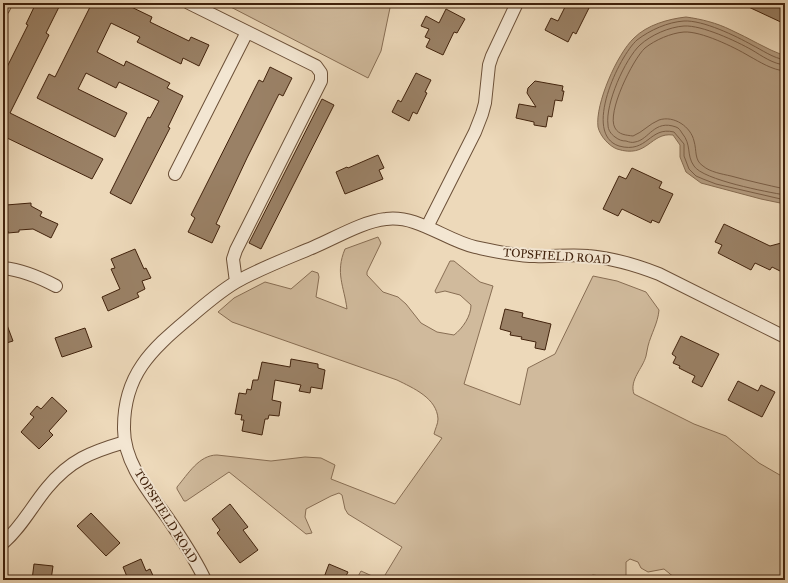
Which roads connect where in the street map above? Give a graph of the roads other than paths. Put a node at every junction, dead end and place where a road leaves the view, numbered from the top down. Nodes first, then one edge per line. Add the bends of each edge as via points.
1 (6, 3) edge
2 (189, 3) edge
3 (517, 3) edge
4 (3, 9) edge
5 (247, 32) junction
6 (175, 174) dead end
7 (427, 227) junction
8 (3, 268) edge
9 (236, 282) junction
10 (56, 286) dead end
11 (785, 337) edge
12 (125, 442) junction
13 (3, 543) edge
14 (205, 580) edge

1 - 4 street
2 - 5 street
3 - 7 street via 492,56 485,103 477,126
5 - 6 street
5 - 9 street via 316,66 321,73 321,81 236,250 233,259
7 - 9 street, TOPSFIELD ROAD via 400,219 376,220
7 - 11 street, TOPSFIELD ROAD via 458,241 518,255 589,256 617,260 645,269
8 - 10 street via 21,270
9 - 12 street, TOPSFIELD ROAD via 166,338 141,366 131,385 126,407
12 - 13 street via 85,456 61,472
12 - 14 street, TOPSFIELD ROAD via 142,481 190,552

